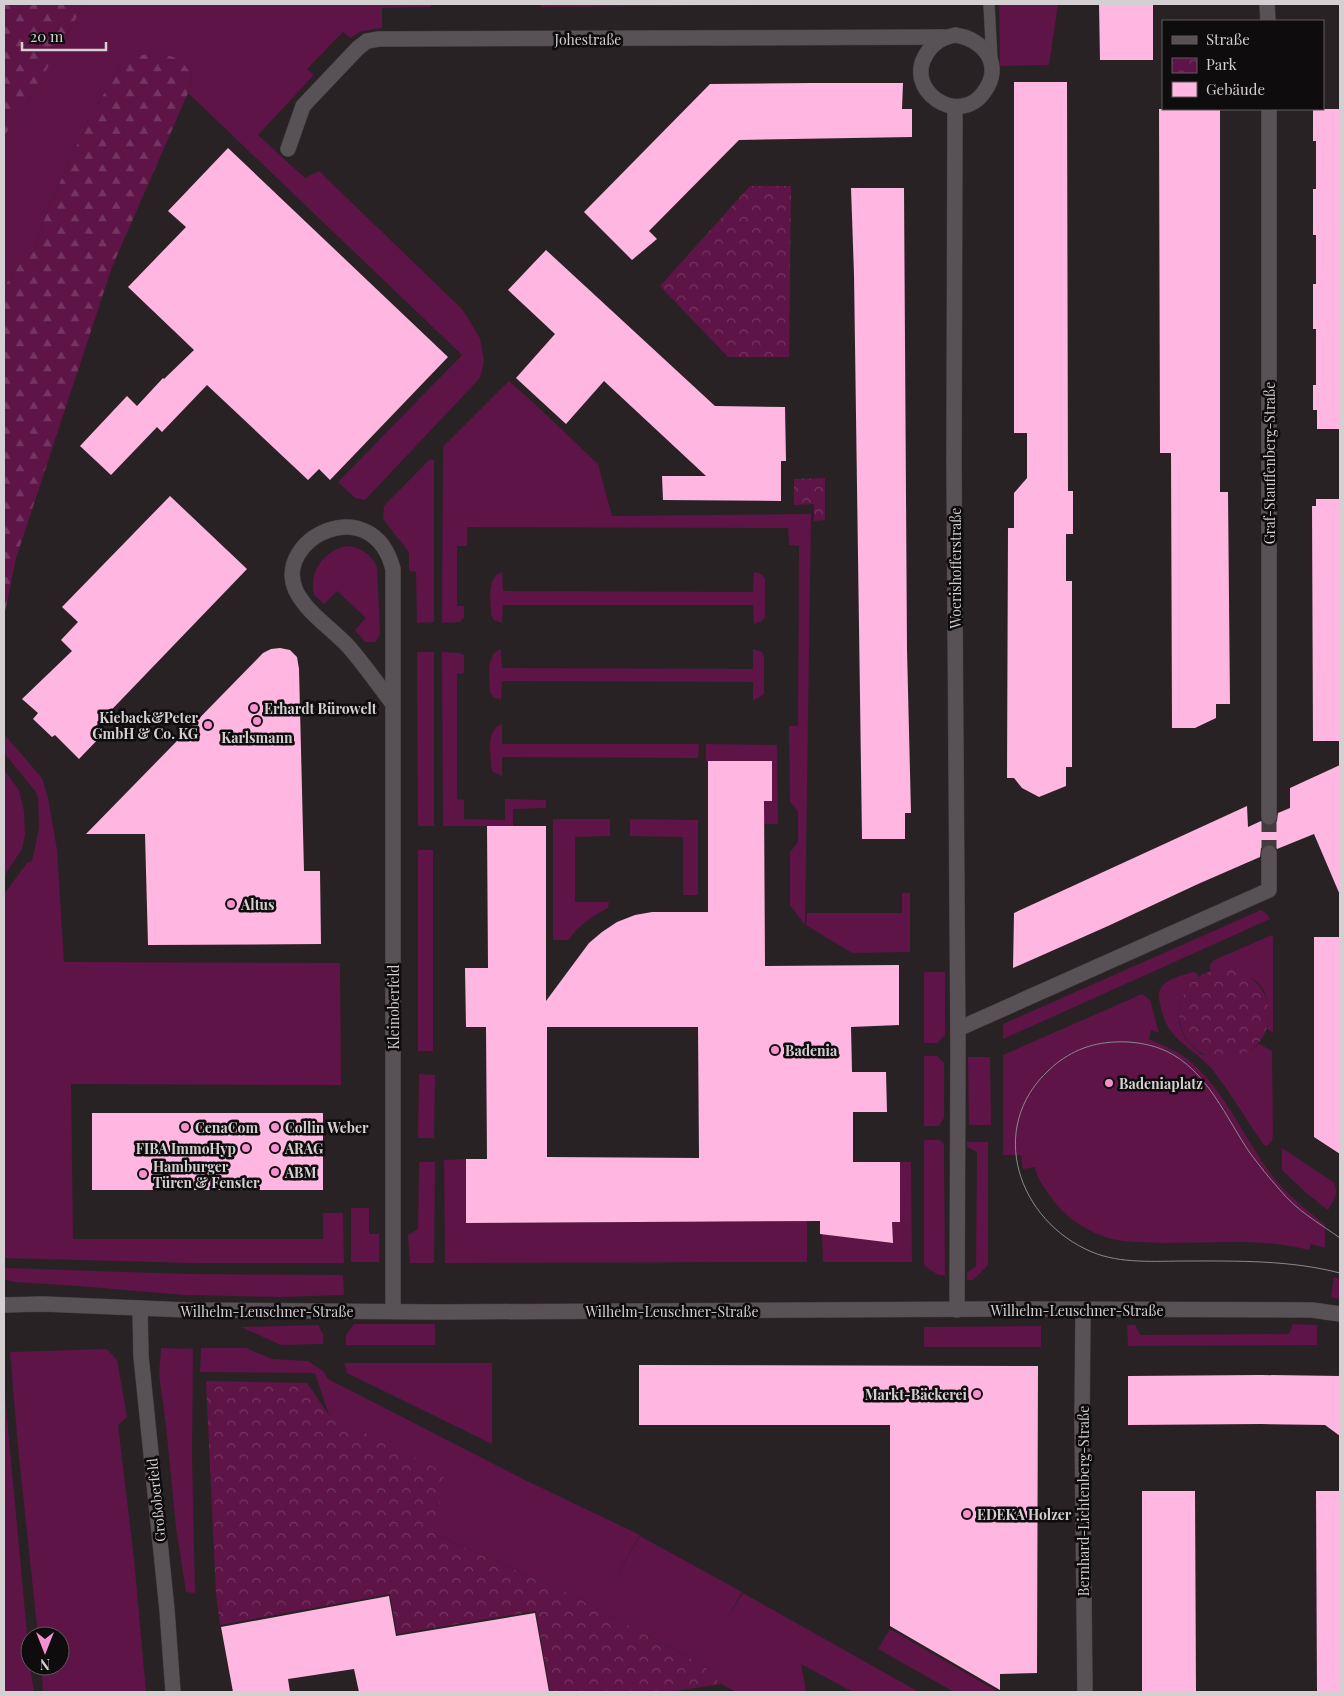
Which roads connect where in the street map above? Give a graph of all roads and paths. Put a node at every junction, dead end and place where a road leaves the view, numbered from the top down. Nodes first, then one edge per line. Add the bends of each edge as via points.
1 (989, 4) edge
2 (1267, 4) edge
3 (1268, 20) edge
4 (944, 37) junction
5 (992, 61) junction
6 (955, 107) junction
7 (1269, 110) edge
8 (288, 148) dead end
9 (393, 704) junction
10 (1269, 817) tunnel mouth
11 (1269, 853) tunnel mouth
12 (958, 1029) junction
13 (4, 1305) edge
14 (140, 1308) junction
15 (1083, 1309) junction
16 (957, 1310) junction
17 (393, 1311) junction
18 (1340, 1314) edge
19 (173, 1692) edge
20 (1085, 1692) edge

1 - 5 lane
2 - 3 street
4 - 5 street via 968,37 978,43
4 - 6 street via 932,44 923,59 920,74 929,94 939,102
4 - 8 street, Johestraße via 367,41 304,106
5 - 6 street via 990,84 983,94 971,103
6 - 12 street, Woerishofferstraße
7 - 10 street, Graf-Stauffenberg-Straße
9 - 9 street, Kleinoberfeld via 393,569 390,558 368,532 350,527 331,528 311,539 298,556 292,578 296,591 349,648
9 - 17 street, Kleinoberfeld
11 - 12 street via 1269,890
12 - 16 street
13 - 14 street, Wilhelm-Leuschner-Straße
14 - 17 street, Wilhelm-Leuschner-Straße
14 - 19 street, Großoberfeld via 141,1356
15 - 16 street, Wilhelm-Leuschner-Straße
15 - 18 street, Wilhelm-Leuschner-Straße via 1312,1310
15 - 20 street, Bernhard-Lichtenberg-Straße
16 - 17 street, Wilhelm-Leuschner-Straße

